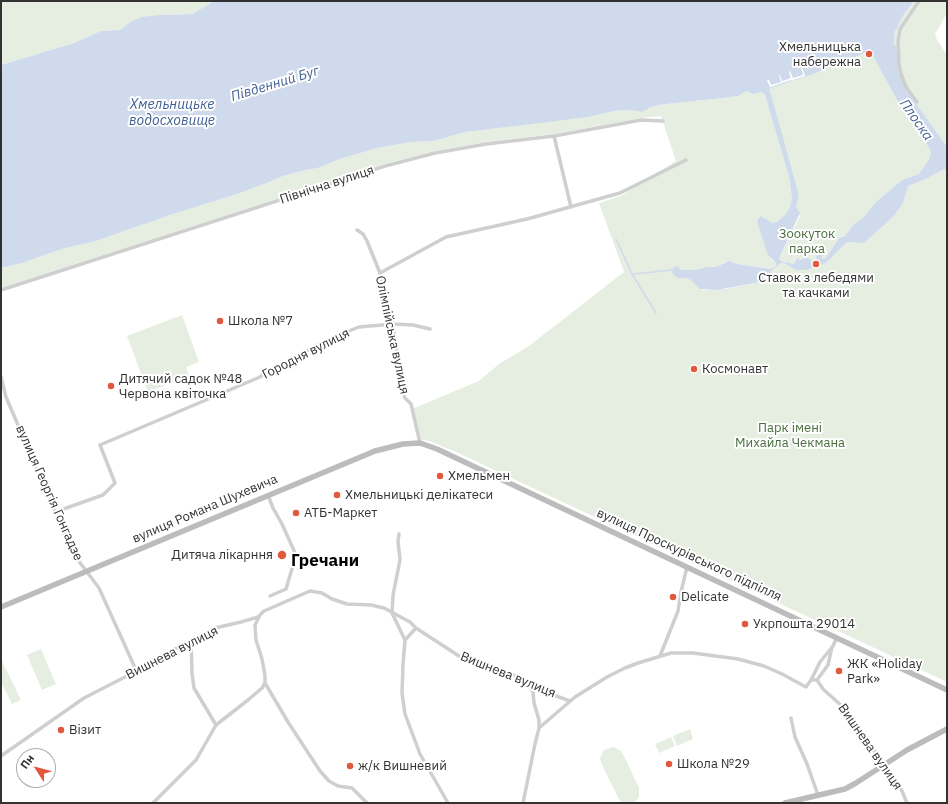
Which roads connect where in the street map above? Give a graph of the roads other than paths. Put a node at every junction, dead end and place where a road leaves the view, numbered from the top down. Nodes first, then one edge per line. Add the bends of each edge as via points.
1 (919, 1) edge
2 (916, 102) dead end
3 (663, 121) dead end
4 (554, 136) junction
5 (686, 160) dead end
6 (571, 207) junction
7 (357, 230) dead end
8 (380, 273) junction
9 (1, 290) edge
10 (393, 324) junction
11 (430, 329) dead end
12 (1, 377) edge
13 (420, 443) junction
14 (268, 495) junction
15 (55, 512) junction
16 (399, 534) dead end
17 (687, 567) junction
18 (85, 571) junction
19 (270, 596) dead end
20 (1, 607) edge
21 (264, 611) junction
22 (392, 613) junction
23 (416, 628) junction
24 (837, 637) junction
25 (191, 640) junction
26 (405, 640) junction
27 (833, 646) junction
28 (660, 656) junction
29 (136, 670) junction
30 (810, 680) junction
31 (817, 680) junction
32 (265, 683) junction
33 (529, 686) junction
34 (947, 690) edge
35 (570, 701) junction
36 (791, 718) dead end
37 (216, 725) junction
38 (539, 728) junction
39 (947, 730) edge
40 (1, 756) edge
41 (885, 764) junction
42 (818, 795) junction
43 (153, 803) edge
44 (367, 803) edge
45 (448, 803) edge
46 (523, 803) edge
47 (784, 803) edge
48 (907, 803) edge

1 - 2 street via 900,29 898,42 903,79
3 - 4 street, Північна вулиця via 641,120
4 - 6 street
4 - 9 street, Північна вулиця via 435,153 385,166
5 - 6 street via 620,193
6 - 8 street via 446,237
7 - 8 street, Олімпійська вулиця via 367,241
8 - 10 street, Олімпійська вулиця
10 - 11 street
10 - 13 street, Олімпійська вулиця via 402,390 411,404
10 - 15 street, Городня вулиця via 359,327 329,339 260,377 100,445 115,483 103,496
12 - 15 street, вулиця Георгія Гонгадзе via 6,397
13 - 14 main road, вулиця Романа Шухевича via 375,450
13 - 17 main road, вулиця Проскурівського підпілля
14 - 18 main road, вулиця Романа Шухевича
14 - 19 street via 296,555 286,589
15 - 18 street, вулиця Георгія Гонгадзе
16 - 22 street via 400,560
17 - 24 main road, вулиця Проскурівського підпілля
17 - 28 street via 678,611
18 - 20 main road, вулиця Романа Шухевича
18 - 29 street, вулиця Георгія Гонгадзе via 98,588
21 - 22 street, Вишнева вулиця via 310,591 322,593 347,604 371,605
21 - 25 street, Вишнева вулиця via 258,617 215,628
21 - 32 street via 255,625
22 - 23 street, Вишнева вулиця
22 - 26 street
23 - 26 street
23 - 33 street, Вишнева вулиця via 459,656 514,675
24 - 27 street
24 - 34 main road, вулиця Проскурівського підпілля
25 - 29 street, Вишнева вулиця
25 - 37 street via 194,688
26 - 45 street via 402,665 405,714 420,754
27 - 30 street
27 - 31 street via 828,664
28 - 30 street, Вишнева вулиця via 683,653 738,659 764,666 806,687
28 - 35 street, Вишнева вулиця via 607,677
29 - 40 street, Вишнева вулиця via 84,698
30 - 31 street, Вишнева вулиця
31 - 41 street, Вишнева вулиця via 844,708 852,718 854,729
32 - 37 street
32 - 44 street via 320,771 338,786 352,788
33 - 35 street, Вишнева вулиця
33 - 38 street via 533,692
35 - 38 street, Вишнева вулиця
36 - 42 street via 795,737
37 - 43 street via 196,760
38 - 46 street
39 - 41 main road
41 - 42 main road via 845,789
41 - 48 street, Вишнева вулиця
42 - 47 main road

